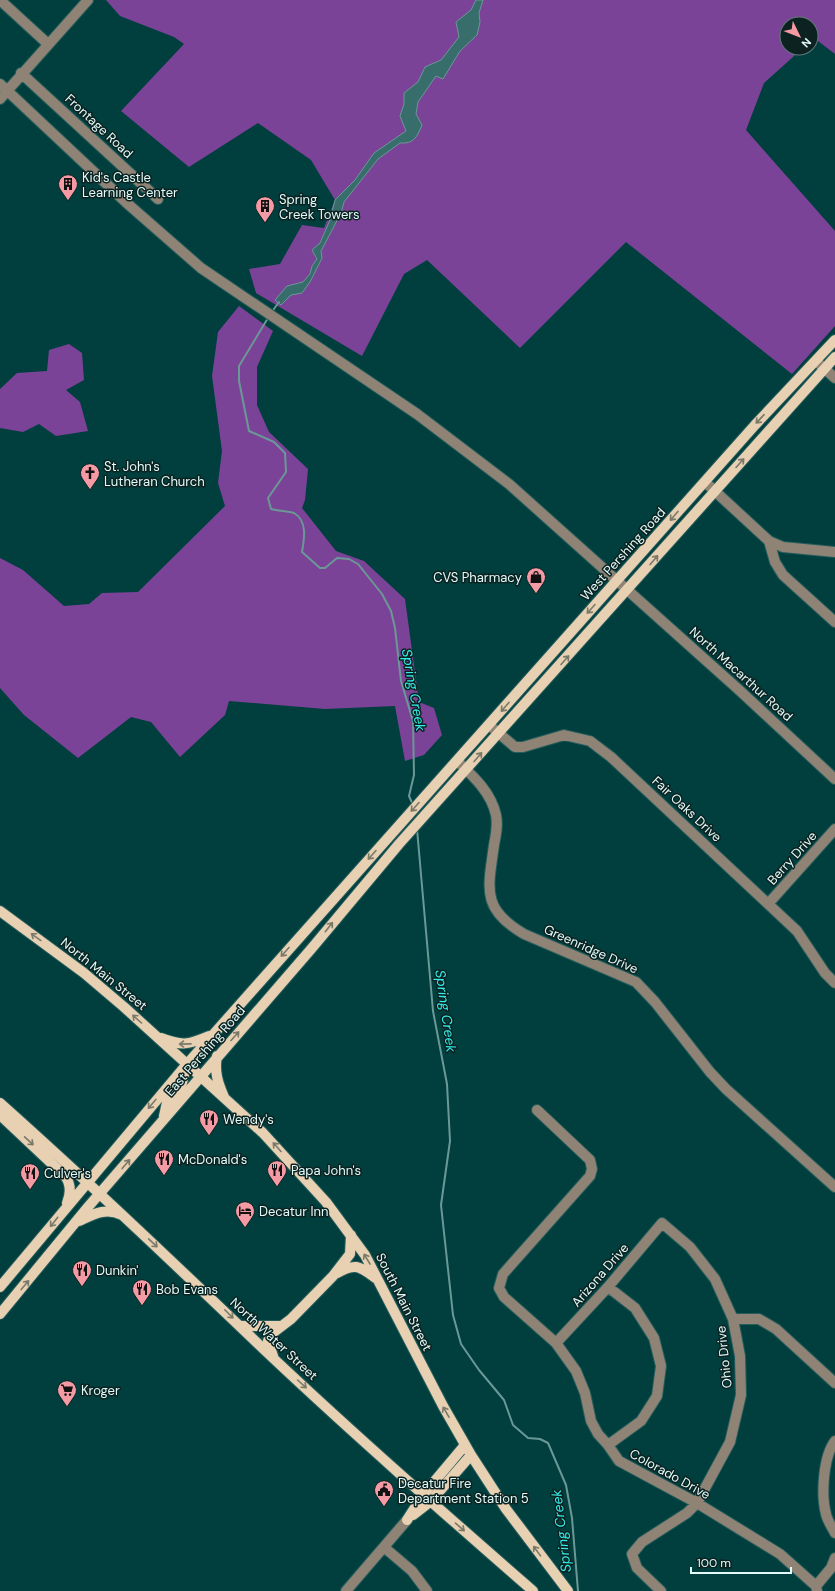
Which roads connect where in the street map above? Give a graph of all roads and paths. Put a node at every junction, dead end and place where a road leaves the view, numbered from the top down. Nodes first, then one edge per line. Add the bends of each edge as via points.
1 (0, 0) edge
2 (88, 0) edge
3 (48, 44) junction
4 (21, 73) junction
5 (4, 87) edge
6 (0, 99) edge
7 (158, 199) dead end
8 (835, 340) edge
9 (835, 358) edge
10 (816, 361) junction
11 (825, 369) junction
12 (835, 378) edge
13 (793, 384) junction
14 (755, 446) junction
15 (705, 482) junction
16 (715, 491) junction
17 (769, 542) junction
18 (835, 552) edge
19 (618, 580) junction
20 (628, 590) junction
21 (835, 622) edge
22 (489, 725) junction
23 (499, 734) junction
24 (457, 761) junction
25 (467, 770) junction
26 (835, 779) edge
27 (433, 807) joint
28 (835, 829) edge
29 (768, 904) junction
30 (0, 911) edge
31 (835, 983) edge
32 (212, 1035) junction
33 (156, 1036) junction
34 (217, 1056) junction
35 (187, 1064) junction
36 (200, 1076) junction
37 (225, 1099) junction
38 (0, 1103) edge
39 (537, 1110) dead end
40 (0, 1115) edge
41 (162, 1120) junction
42 (87, 1181) junction
43 (835, 1187) edge
44 (100, 1193) junction
45 (66, 1206) junction
46 (125, 1216) junction
47 (662, 1223) joint
48 (74, 1224) junction
49 (351, 1234) junction
50 (333, 1276) junction
51 (380, 1281) junction
52 (0, 1287) edge
53 (608, 1287) junction
54 (0, 1314) edge
55 (733, 1319) junction
56 (240, 1326) junction
57 (280, 1326) junction
58 (556, 1343) junction
59 (274, 1358) junction
60 (835, 1383) edge
61 (835, 1441) edge
62 (465, 1445) junction
63 (608, 1445) junction
64 (471, 1455) junction
65 (427, 1498) junction
66 (697, 1503) junction
67 (407, 1520) joint
68 (835, 1533) edge
69 (385, 1548) junction
70 (835, 1558) edge
71 (817, 1588) edge
72 (346, 1591) edge
73 (427, 1591) edge
74 (533, 1591) edge
75 (568, 1591) edge
76 (661, 1591) edge

1 - 3 street
2 - 3 street
3 - 4 street
4 - 5 street
4 - 7 street, Frontage Road
5 - 6 street
5 - 19 street, North Macarthur Road via 180,250 236,292 452,440 531,503
8 - 10 main road, West Pershing Road
9 - 11 main road, West Pershing Road
10 - 11 street
10 - 13 main road, West Pershing Road
11 - 12 street
11 - 14 main road, West Pershing Road
13 - 14 main road via 796,388
13 -> 15 main road, West Pershing Road
16 -> 14 main road, West Pershing Road
15 - 16 street
15 -> 19 main road, West Pershing Road
16 - 17 street
20 -> 16 main road, West Pershing Road
17 - 18 street via 783,547
17 - 21 street via 775,562 783,575
19 - 20 street, North Macarthur Road
19 -> 22 main road, West Pershing Road
23 -> 20 main road, West Pershing Road
20 - 26 street, North Macarthur Road
22 - 23 street, Fair Oaks Drive
22 - 24 main road, West Pershing Road
25 -> 23 main road, West Pershing Road
23 - 29 street, Fair Oaks Drive via 516,747 564,735 590,741 665,806
24 - 25 street, Greenridge Drive
24 -> 32 main road, West Pershing Road
25 - 27 main road, West Pershing Road
25 - 43 street, Greenridge Drive via 484,789 496,814 490,892 491,903 499,915 524,934 636,982 726,1089
34 -> 27 main road, East Pershing Road
28 - 29 street, Berry Drive
29 - 31 street, Fair Oaks Drive via 797,931 824,973
33 -> 30 main road, North Main Street via 91,978
32 -> 33 main road via 187,1044 177,1044
32 - 35 main road, West Pershing Road
33 - 35 main road, North Main Street
34 - 36 main road, East Pershing Road
34 - 37 main road via 216,1075
35 - 36 main road, South Main Street
35 - 41 main road via 182,1083 167,1102
35 -> 42 main road, West Pershing Road
36 - 37 main road, South Main Street
36 - 41 main road, East Pershing Road
49 -> 37 main road, South Main Street via 274,1144
38 - 42 main road, North Water Street
39 - 58 street, Colorado Drive via 590,1160 592,1169 590,1176 503,1274 499,1288 504,1297
40 -> 45 main road via 65,1176 70,1189
44 -> 41 main road, East Pershing Road
42 - 44 main road, North Water Street
42 - 45 main road, West Pershing Road
44 - 46 main road, North Water Street
44 - 48 main road, East Pershing Road
45 -> 52 main road, West Pershing Road
46 - 48 main road via 114,1211 103,1211
46 -> 56 main road, North Water Street
47 - 53 street, Arizona Drive
47 - 55 street, Ohio Drive via 690,1247 715,1279
54 -> 48 main road, East Pershing Road
49 - 50 main road via 350,1254
51 -> 49 main road, South Main Street
50 - 51 main road via 354,1266
50 - 57 main road via 296,1315
62 -> 51 main road, South Main Street
53 - 58 street, Arizona Drive
53 - 63 street via 635,1308 654,1338 661,1366 657,1396 641,1421
55 - 60 street via 759,1319 776,1329
55 - 66 street, Ohio Drive via 740,1356 741,1395 730,1442
56 - 57 main road
56 - 59 main road, North Water Street
57 - 59 main road via 270,1335 268,1341
58 - 63 street, Colorado Drive via 576,1371 585,1393 591,1421
59 -> 65 main road, North Water Street
61 - 68 street via 826,1468 823,1494 826,1514
62 - 64 main road, South Main Street
62 - 65 main road
63 - 66 street, Colorado Drive via 619,1461
64 - 65 main road
75 -> 64 main road, South Main Street via 506,1509
65 - 67 main road
65 -> 74 main road, North Water Street
66 - 71 street, Colorado Drive via 780,1554
66 - 76 street, Ohio Drive via 688,1513 642,1542 632,1554 637,1568
67 - 69 street
69 - 72 street
69 - 73 street via 412,1571
70 - 71 street

